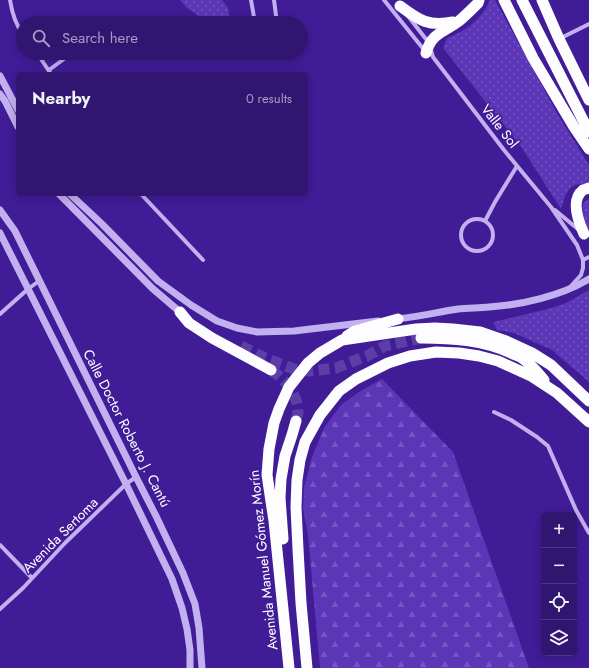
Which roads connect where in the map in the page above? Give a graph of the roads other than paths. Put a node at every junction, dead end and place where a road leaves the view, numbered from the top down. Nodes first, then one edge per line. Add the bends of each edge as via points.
1 (10, 0) edge
2 (251, 0) edge
3 (274, 0) edge
4 (384, 0) edge
5 (479, 0) edge
6 (504, 0) edge
7 (522, 0) edge
8 (542, 0) edge
9 (398, 3) edge
10 (254, 16) edge
11 (276, 16) edge
12 (459, 21) junction
13 (16, 23) edge
14 (589, 24) edge
15 (559, 39) junction
16 (429, 51) junction
17 (42, 60) edge
18 (64, 60) edge
19 (50, 72) edge
20 (0, 76) edge
21 (0, 94) edge
22 (589, 100) edge
23 (16, 106) edge
24 (16, 123) edge
25 (589, 132) edge
26 (589, 149) edge
27 (517, 166) junction
28 (589, 188) edge
29 (61, 196) edge
30 (72, 196) edge
31 (143, 196) edge
32 (550, 207) junction
33 (0, 210) edge
34 (485, 221) junction
35 (0, 233) edge
36 (586, 236) edge
37 (589, 257) edge
38 (203, 260) dead end
39 (583, 260) junction
40 (589, 279) edge
41 (39, 281) junction
42 (28, 289) junction
43 (567, 290) junction
44 (180, 312) junction
45 (0, 314) edge
46 (398, 319) junction
47 (421, 338) tunnel mouth
48 (342, 340) junction
49 (241, 346) tunnel mouth
50 (271, 370) tunnel mouth
51 (557, 393) junction
52 (589, 401) edge
53 (494, 412) dead end
54 (586, 419) edge
55 (296, 421) tunnel mouth
56 (589, 426) edge
57 (136, 477) junction
58 (126, 484) junction
59 (589, 533) edge
60 (0, 545) edge
61 (32, 578) junction
62 (281, 588) junction
63 (0, 609) edge
64 (190, 668) edge
65 (202, 668) edge
66 (289, 668) edge
67 (307, 668) edge

1 - 13 street
2 - 10 street
3 - 11 street
4 - 16 street
5 - 12 highway
6 - 26 highway via 537,65
7 - 25 highway
8 - 15 highway
9 - 12 highway via 420,20 444,24
9 - 16 street
12 - 16 highway via 438,34
14 - 15 street
15 - 22 highway
16 - 27 street, Valle Sol
17 - 19 street
18 - 19 street
20 - 23 street
21 - 24 street
27 - 32 street, Valle Sol
27 - 34 street
28 - 36 highway via 582,191 576,206 577,217
29 - 44 street via 152,288
30 - 46 street via 158,281 217,321 258,332 317,329
31 - 38 street
32 - 36 street, Valle Sol
32 - 39 street, Valle Sol via 577,245
33 - 41 street, Calle Doctor Roberto J. Cantú via 15,231
34 - 34 street via 470,220 462,227 462,243 470,250 480,251 492,242 493,232
35 - 42 street, Calle Doctor Roberto J. Cantú
37 - 39 street
39 - 43 street via 581,275
40 - 43 street
41 - 42 street
41 - 57 street, Calle Doctor Roberto J. Cantú
42 - 45 street
42 - 58 street, Calle Doctor Roberto J. Cantú
43 - 46 street via 528,302
44 - 49 highway
44 - 50 highway via 189,323 212,338
46 - 48 highway via 355,331
47 - 51 highway via 472,341 506,350 523,358
48 - 52 highway, Avenida Manuel Gómez Morín via 416,329 480,332 532,353 551,365
48 - 62 highway, Avenida Manuel Gómez Morín via 308,363 289,387 274,422 267,475
51 - 54 highway
51 - 67 highway via 531,376 498,361 459,353 436,352 388,363 339,391 320,414 305,442 297,480 298,549
53 - 59 street via 517,424 548,446
54 - 56 highway
55 - 62 highway via 281,478 284,568
57 - 58 street, Avenida Sertoma
57 - 65 street, Calle Doctor Roberto J. Cantú via 184,573 195,604 200,628
58 - 61 street, Avenida Sertoma
58 - 64 street, Calle Doctor Roberto J. Cantú via 172,578 187,629
60 - 61 street
61 - 63 street, Avenida Sertoma
62 - 66 highway, Avenida Manuel Gómez Morín

